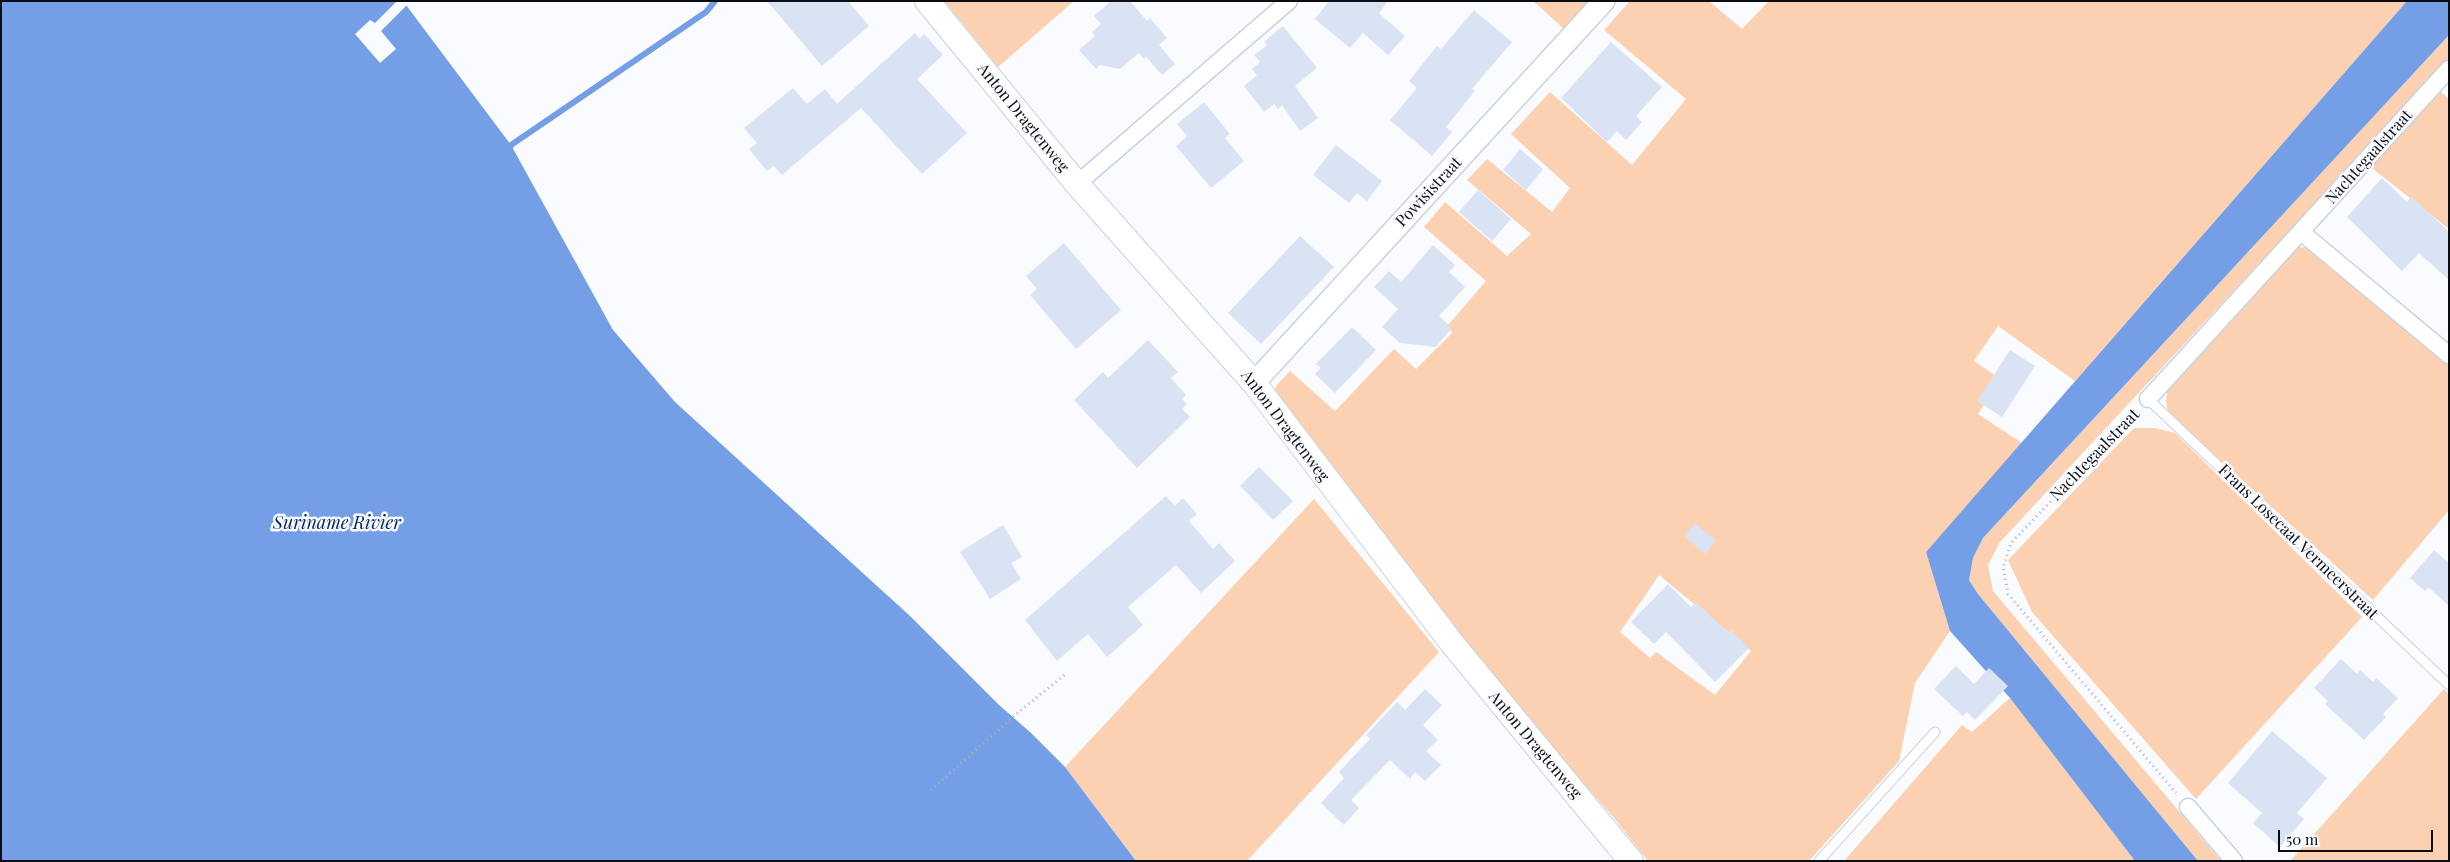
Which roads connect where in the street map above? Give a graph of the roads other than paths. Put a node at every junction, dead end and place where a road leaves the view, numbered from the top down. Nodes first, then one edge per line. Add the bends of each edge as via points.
1 (927, 1) edge
2 (1289, 1) edge
3 (1604, 1) edge
4 (2449, 69) edge
5 (1077, 184) junction
6 (2301, 232) junction
7 (2449, 355) edge
8 (1254, 383) junction
9 (2148, 399) joint
10 (2449, 685) edge
11 (1935, 732) dead end
12 (2188, 807) road end
13 (1631, 861) edge
14 (1819, 861) edge
15 (2234, 861) edge

1 - 5 main road, Anton Dragtenweg
2 - 5 street
3 - 8 street, Powisistraat
4 - 6 street, Nachtegaalstraat
5 - 8 main road, Anton Dragtenweg
6 - 7 street
6 - 9 street, Nachtegaalstraat
8 - 13 main road, Anton Dragtenweg via 1450,642
9 - 10 lane, Frans Losecaat Vermeerstraat
11 - 14 lane
12 - 15 street

